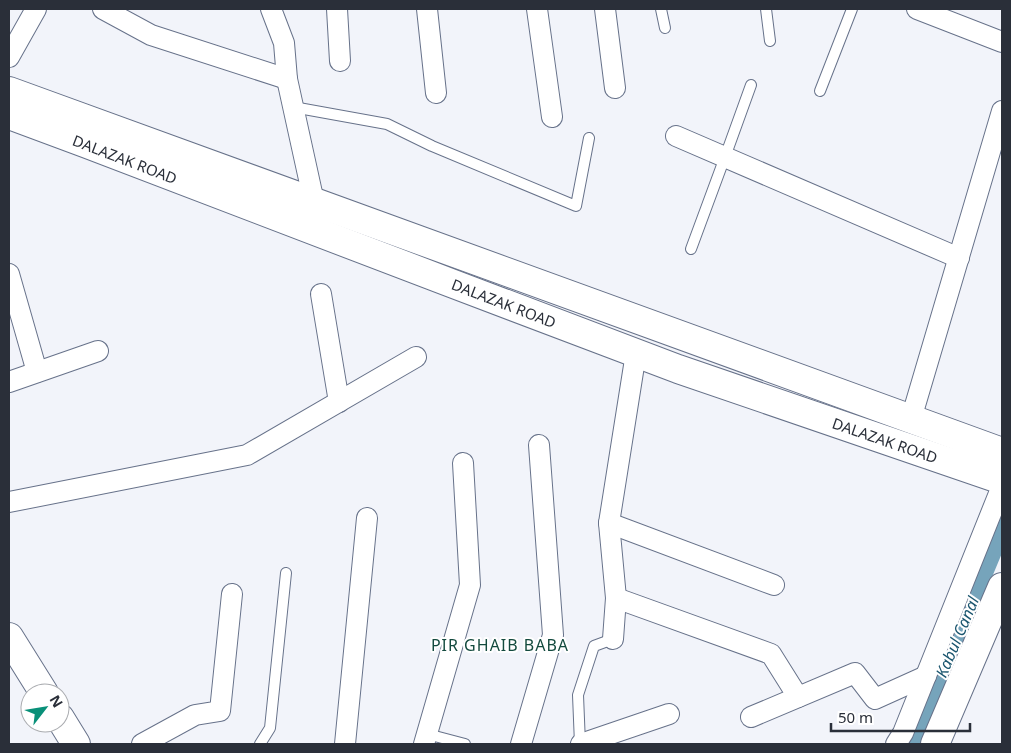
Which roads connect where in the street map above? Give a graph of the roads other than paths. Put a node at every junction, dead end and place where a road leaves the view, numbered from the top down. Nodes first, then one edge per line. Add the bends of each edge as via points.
1 (36, 9) edge
2 (103, 9) edge
3 (272, 9) edge
4 (337, 9) edge
5 (427, 9) edge
6 (537, 9) edge
7 (605, 9) edge
8 (662, 9) edge
9 (766, 9) edge
10 (852, 9) edge
11 (917, 9) edge
12 (664, 28) dead end
13 (770, 41) dead end
14 (1002, 42) edge
15 (9, 57) edge
16 (340, 61) dead end
17 (287, 79) junction
18 (751, 85) dead end
19 (615, 88) dead end
20 (9, 91) edge
21 (820, 91) dead end
22 (436, 93) dead end
23 (293, 107) junction
24 (1002, 111) edge
25 (9, 116) edge
26 (552, 117) dead end
27 (676, 136) dead end
28 (589, 138) dead end
29 (726, 157) junction
30 (310, 200) junction
31 (297, 225) junction
32 (691, 249) dead end
33 (959, 258) junction
34 (9, 274) edge
35 (321, 294) dead end
36 (98, 351) dead end
37 (636, 353) junction
38 (416, 357) dead end
39 (37, 372) junction
40 (9, 382) edge
41 (339, 402) junction
42 (911, 418) junction
43 (539, 445) dead end
44 (1002, 452) edge
45 (463, 463) dead end
46 (1002, 480) edge
47 (1002, 486) edge
48 (9, 502) edge
49 (367, 518) dead end
50 (608, 523) junction
51 (286, 574) dead end
52 (774, 585) dead end
53 (1002, 588) edge
54 (232, 594) dead end
55 (616, 598) junction
56 (9, 637) edge
57 (613, 639) joint
58 (926, 676) junction
59 (38, 683) edge
60 (798, 697) junction
61 (669, 714) dead end
62 (751, 717) dead end
63 (69, 733) edge
64 (621, 738) edge
65 (426, 739) edge
66 (76, 744) edge
67 (142, 744) edge
68 (260, 744) edge
69 (345, 744) edge
70 (465, 744) edge
71 (521, 744) edge
72 (580, 744) edge
73 (896, 744) edge
74 (935, 744) edge

1 - 15 street
2 - 17 street via 152,35
3 - 17 street via 284,44
4 - 16 street
5 - 22 street
6 - 26 street
7 - 19 street
8 - 12 lane
9 - 13 lane
10 - 21 lane
11 - 14 street
17 - 23 street
18 - 29 lane
20 - 30 main road, DALAZAK ROAD
23 - 28 lane via 387,124 576,206
23 - 30 street
24 - 33 street
25 - 31 main road, DALAZAK ROAD
27 - 29 street
29 - 32 lane
29 - 33 street
30 - 31 main road
30 - 42 main road, DALAZAK ROAD
31 - 37 main road, DALAZAK ROAD
33 - 42 street
34 - 39 street
35 - 41 street
36 - 39 street
37 - 46 main road, DALAZAK ROAD
37 - 50 street
38 - 41 street
39 - 40 street
41 - 48 street via 247,455
42 - 44 main road, DALAZAK ROAD
43 - 71 street via 553,635
45 - 65 street via 470,585
47 - 58 street
49 - 69 street
50 - 52 street
50 - 55 street
51 - 68 lane via 270,728
53 - 74 main road
54 - 67 street via 220,711 195,715
55 - 57 street
55 - 60 street via 771,654
56 - 59 main road
57 - 72 lane via 594,646 578,695
58 - 60 street via 876,699 855,673
58 - 73 street
60 - 62 street
61 - 64 street
63 - 66 main road
64 - 72 street
65 - 70 lane

